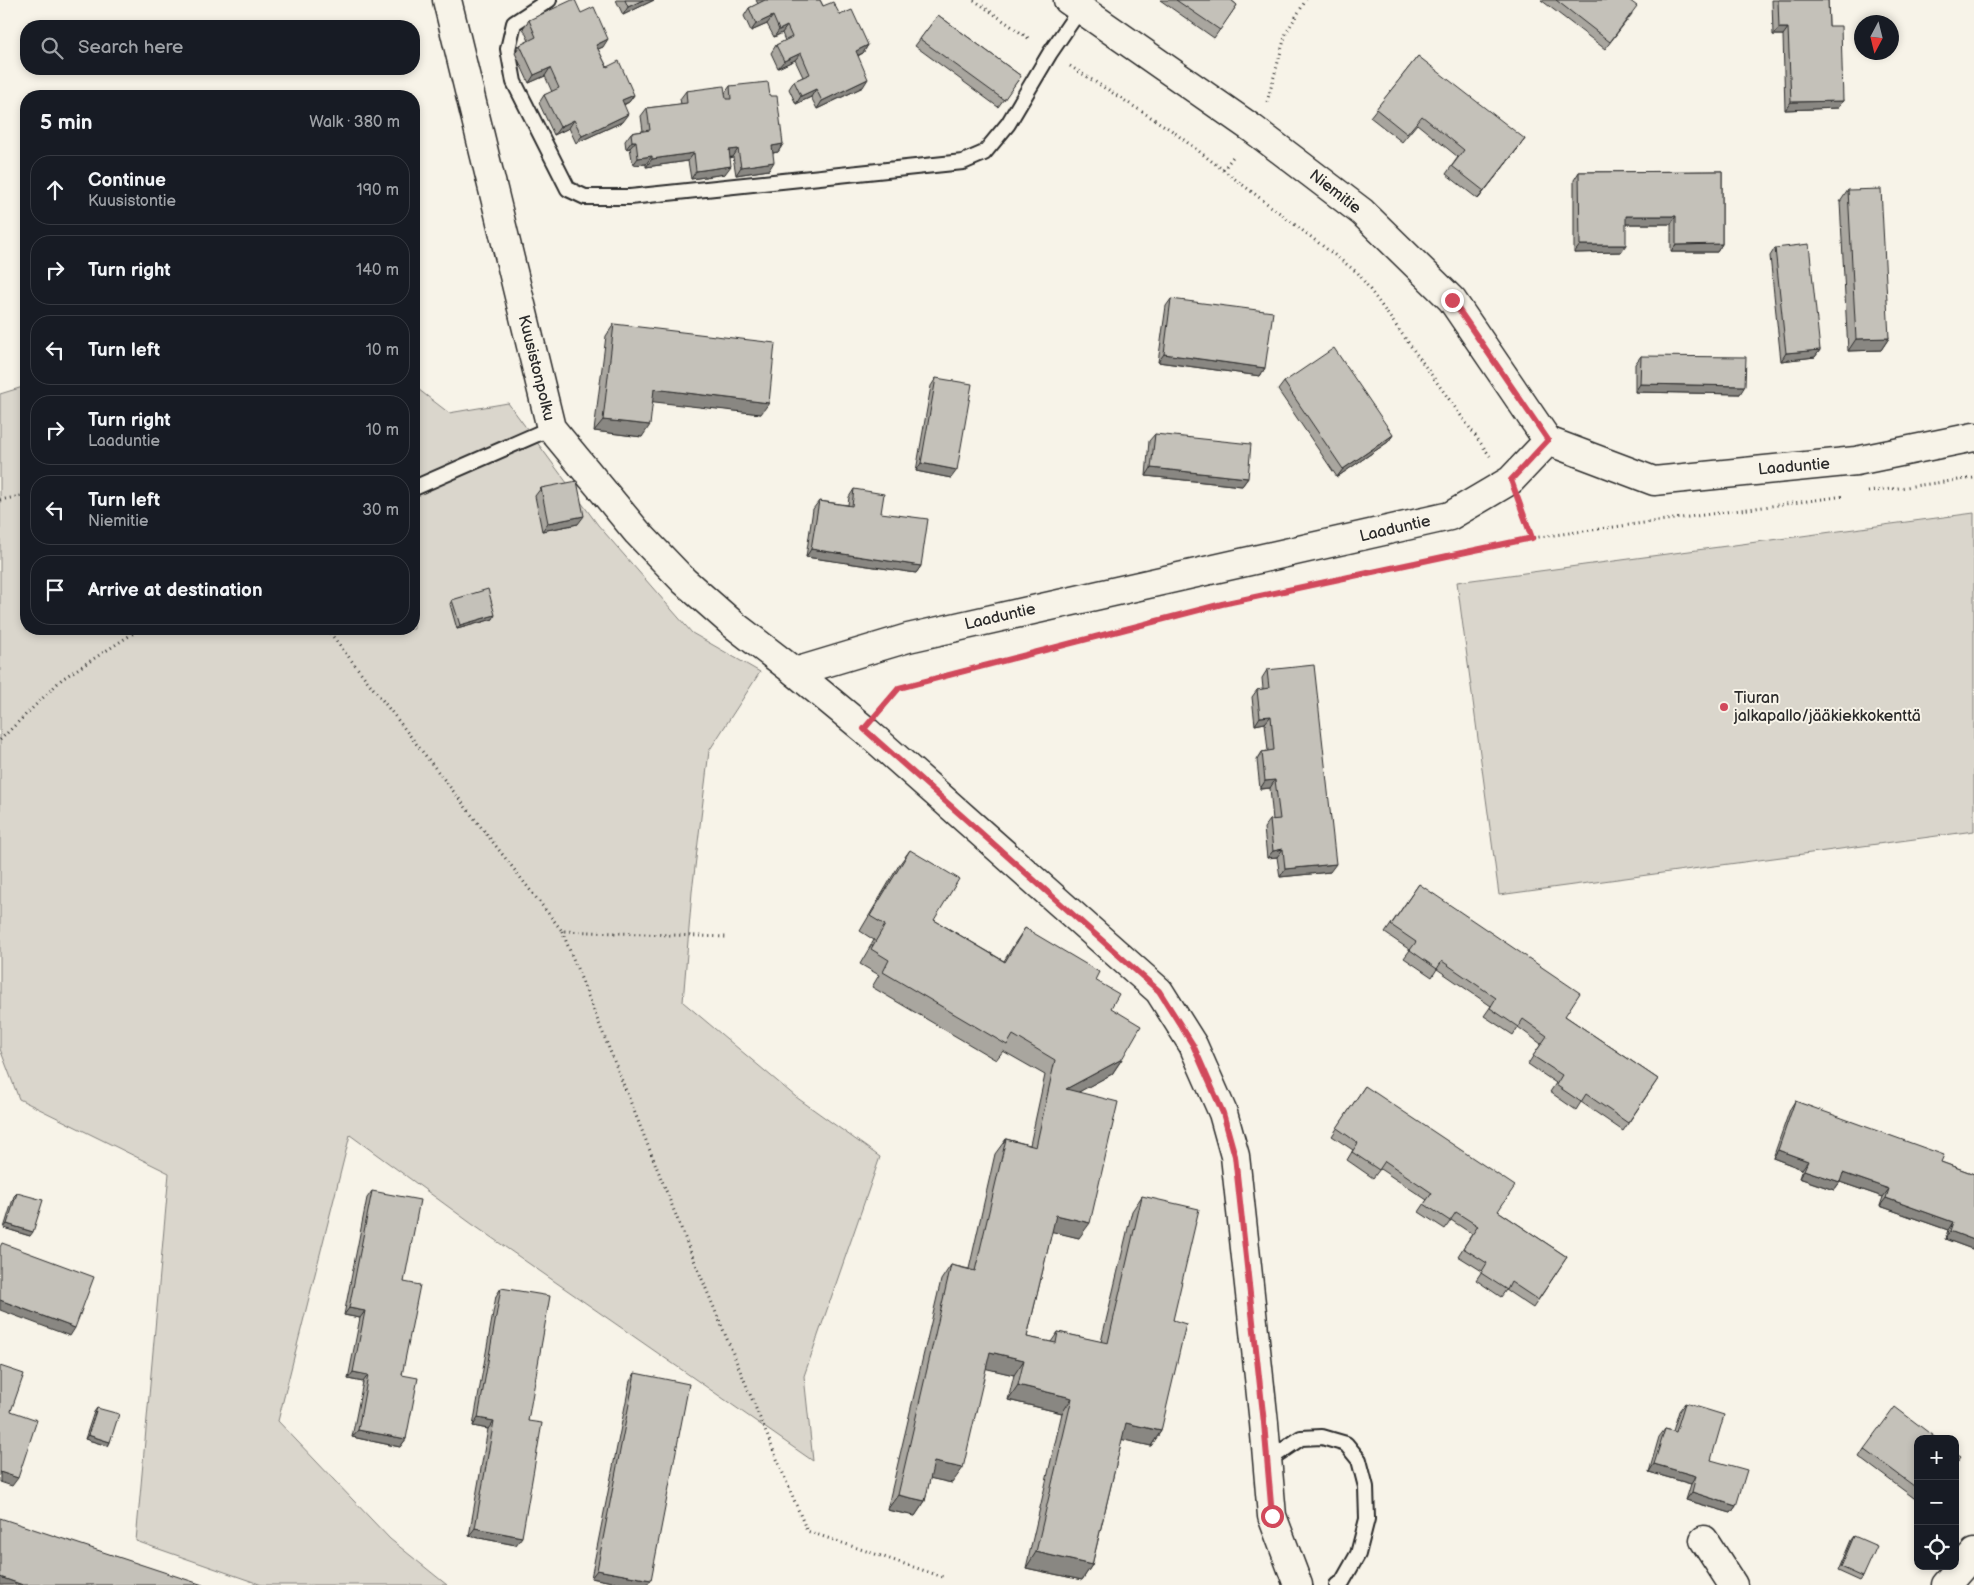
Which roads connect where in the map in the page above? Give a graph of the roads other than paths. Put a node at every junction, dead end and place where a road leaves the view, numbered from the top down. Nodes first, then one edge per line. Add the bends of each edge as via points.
1 (447, 0) edge
2 (549, 0) edge
3 (1074, 5) edge
4 (551, 428) junction
5 (1974, 437) edge
6 (1548, 440) junction
7 (420, 485) edge
8 (794, 672) junction
9 (1267, 1461) junction
10 (1704, 1540) dead end
11 (1974, 1553) edge
12 (1298, 1585) edge
13 (1337, 1585) edge
14 (1733, 1585) edge
15 (1946, 1585) edge

1 - 4 street, Kuusistonpolku
2 - 3 lane via 514,23 508,49 514,82 568,189 585,197 630,197 963,162 984,153 1008,124
3 - 6 street, Niemitie via 1253,129 1362,212 1452,300
4 - 7 lane
4 - 8 street, Kuusistonpolku via 637,532 684,581
5 - 6 street, Laaduntie via 1856,461 1654,481
6 - 8 street, Laaduntie via 1511,480 1450,516 908,638
8 - 9 street, Kuusistonpolku via 864,729 1159,991 1193,1045 1223,1113 1235,1156
9 - 12 street, Kuusistonpolku via 1272,1516
9 - 13 lane via 1300,1438 1322,1437 1346,1444 1359,1460 1366,1487 1367,1520 1358,1554 1341,1584
10 - 14 street
11 - 15 street

